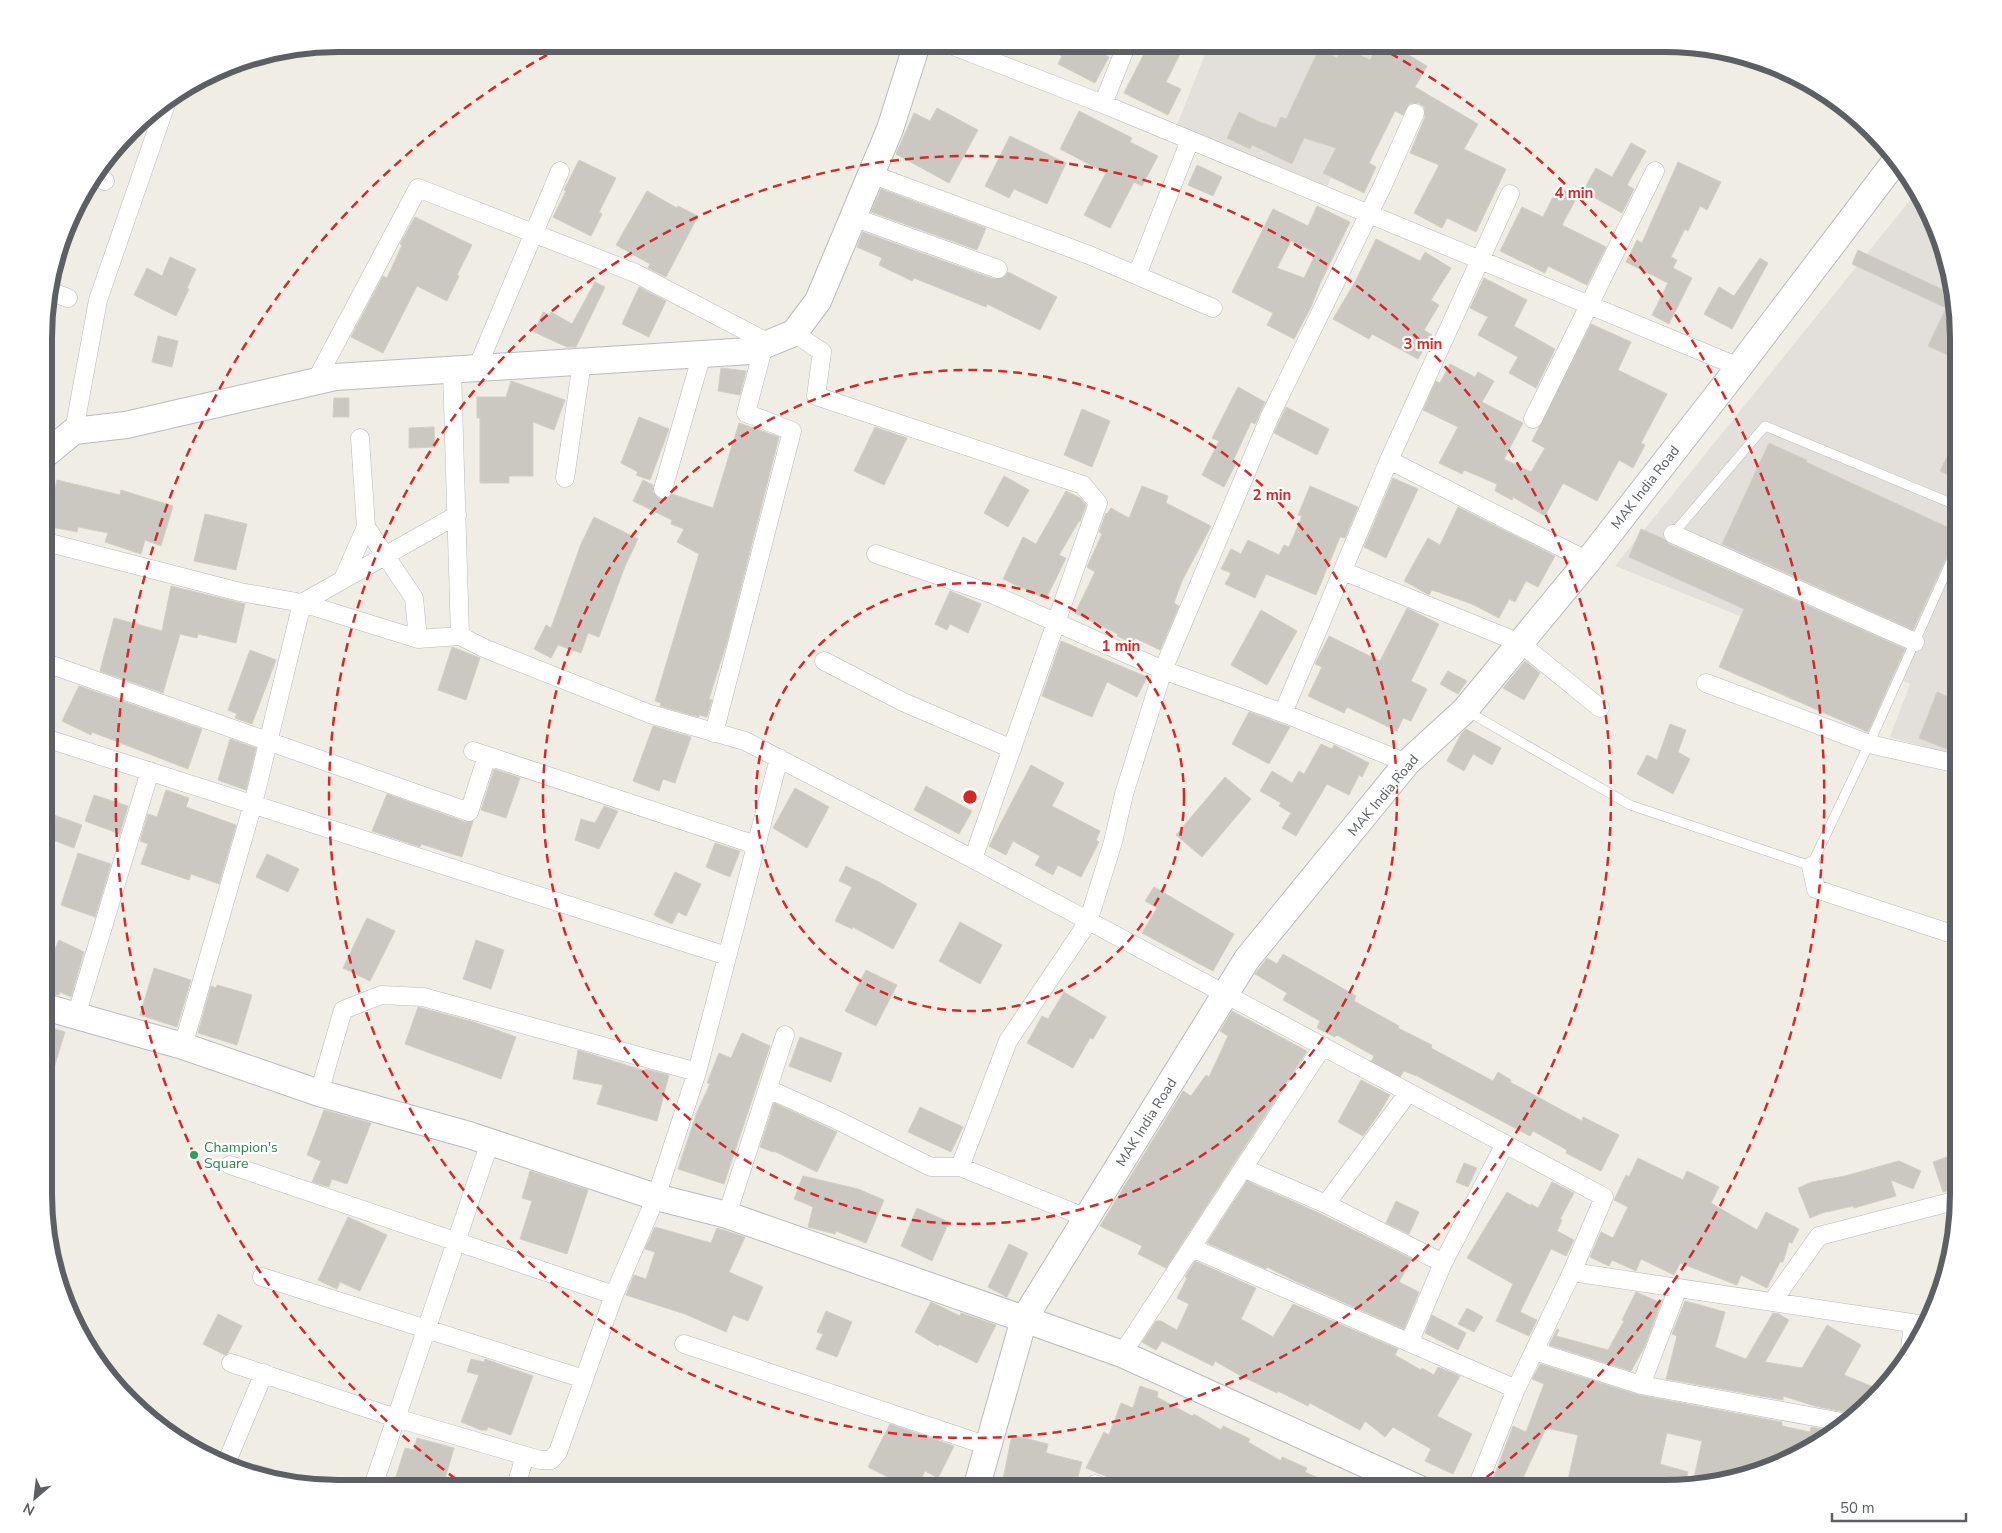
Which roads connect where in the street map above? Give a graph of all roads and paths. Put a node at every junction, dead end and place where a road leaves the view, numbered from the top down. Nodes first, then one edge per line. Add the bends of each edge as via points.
1 (914, 52) edge
2 (969, 52) edge
3 (1124, 52) edge
4 (1104, 104) junction
5 (163, 113) edge
6 (1415, 113) dead end
7 (1190, 140) junction
8 (1892, 167) edge
9 (560, 171) dead end
10 (1655, 171) dead end
11 (871, 174) junction
12 (1510, 194) dead end
13 (1369, 213) junction
14 (854, 217) junction
15 (534, 233) junction
16 (1481, 259) junction
17 (998, 270) dead end
18 (1136, 275) junction
19 (56, 294) edge
20 (68, 298) dead end
21 (1590, 305) junction
22 (1213, 308) dead end
23 (794, 333) junction
24 (766, 344) junction
25 (702, 354) junction
26 (582, 362) junction
27 (1739, 367) junction
28 (464, 369) junction
29 (314, 382) junction
30 (1533, 419) dead end
31 (74, 431) junction
32 (360, 438) dead end
33 (53, 448) edge
34 (1390, 460) junction
35 (565, 478) dead end
36 (663, 489) dead end
37 (1950, 503) edge
38 (456, 515) junction
39 (366, 527) junction
40 (1673, 534) joint
41 (53, 544) edge
42 (876, 554) dead end
43 (386, 555) junction
44 (1588, 561) junction
45 (1950, 563) edge
46 (1343, 571) junction
47 (343, 580) junction
48 (302, 603) junction
49 (1055, 623) junction
50 (460, 636) junction
51 (418, 639) junction
52 (1915, 642) junction
53 (1520, 643) junction
54 (824, 661) dead end
55 (53, 665) edge
56 (1163, 670) junction
57 (1706, 683) dead end
58 (1600, 708) dead end
59 (1465, 710) junction
60 (1283, 713) junction
61 (714, 732) junction
62 (268, 741) junction
63 (1869, 744) junction
64 (53, 745) edge
65 (1012, 749) junction
66 (779, 758) junction
67 (1950, 762) edge
68 (1407, 763) junction
69 (150, 771) junction
70 (253, 804) junction
71 (756, 846) junction
72 (973, 859) junction
73 (1810, 866) junction
74 (1088, 922) junction
75 (1950, 933) edge
76 (727, 956) junction
77 (1224, 996) junction
78 (53, 1009) edge
79 (76, 1016) junction
80 (785, 1035) dead end
81 (183, 1046) junction
82 (1323, 1046) junction
83 (697, 1072) junction
84 (768, 1089) junction
85 (1408, 1093) junction
86 (319, 1094) junction
87 (490, 1142) junction
88 (1505, 1144) junction
89 (230, 1165) dead end
90 (960, 1167) junction
91 (1243, 1168) junction
92 (656, 1197) junction
93 (1950, 1202) edge
94 (1326, 1204) junction
95 (727, 1215) junction
96 (1087, 1218) junction
97 (456, 1242) junction
98 (1192, 1248) junction
99 (1443, 1263) junction
100 (1572, 1272) junction
101 (262, 1278) dead end
102 (1678, 1288) junction
103 (614, 1295) junction
104 (1772, 1302) junction
105 (1024, 1319) junction
106 (1919, 1324) edge
107 (426, 1330) junction
108 (1410, 1341) junction
109 (684, 1344) dead end
110 (1534, 1351) junction
111 (1122, 1354) junction
112 (231, 1363) dead end
113 (264, 1373) junction
114 (584, 1379) junction
115 (1641, 1385) junction
116 (1516, 1389) junction
117 (396, 1418) junction
118 (1838, 1421) edge
119 (988, 1446) junction
120 (525, 1456) junction
121 (228, 1459) edge
122 (375, 1480) edge
123 (518, 1480) edge
124 (979, 1480) edge
125 (1400, 1480) edge
126 (1480, 1480) edge

1 - 11 street via 890,129
2 - 4 street
3 - 4 street
4 - 7 street
5 - 31 street via 98,300
6 - 13 street
7 - 13 street
7 - 18 street
8 - 27 street, MAK India Road
9 - 15 street
10 - 21 street
11 - 14 street
11 - 18 street
12 - 16 street
13 - 16 street
13 - 56 street via 1270,416
14 - 17 street
14 - 23 street via 818,301
15 - 24 street via 635,273
15 - 28 street
15 - 29 street via 418,188
16 - 21 street
16 - 34 street
18 - 22 street
19 - 20 street
21 - 27 street
21 - 30 street
23 - 24 street
23 - 49 street via 822,352 816,396 1083,485 1098,503
24 - 25 street via 750,351
24 - 61 street via 746,413 792,431
25 - 26 street
25 - 36 street
26 - 28 street
26 - 35 street
27 - 44 street, MAK India Road
28 - 29 street via 335,377
28 - 38 street
29 - 31 street via 126,425
31 - 33 street
32 - 39 street
34 - 44 street
34 - 46 street
37 - 40 lane via 1765,426
38 - 43 street
38 - 50 street
39 - 43 street
39 - 47 street
40 - 52 street
41 - 48 street via 240,592
42 - 49 street via 992,594
43 - 47 street
43 - 51 street via 414,598
44 - 53 street, MAK India Road
45 - 52 lane
46 - 53 street
46 - 60 street
47 - 48 street
48 - 51 street
48 - 62 street
49 - 56 street
49 - 65 street
50 - 51 street
50 - 61 street via 650,714
52 - 63 lane
53 - 58 street
53 - 59 street, MAK India Road
54 - 65 street via 903,702
55 - 62 street
56 - 60 street
56 - 74 street
57 - 63 street
59 - 68 street, MAK India Road
59 - 73 lane via 1630,805
60 - 68 street
61 - 66 street via 745,740
62 - 70 street
62 - 71 street via 469,812 480,753
63 - 67 street
63 - 73 lane
64 - 69 street
65 - 72 street
66 - 71 street
66 - 72 street
68 - 77 street, MAK India Road via 1247,959
69 - 70 street
69 - 79 street
70 - 76 street
70 - 81 street
71 - 76 street
72 - 74 street
73 - 75 street via 1816,890
74 - 77 street
74 - 90 street via 1008,1041
76 - 83 street
77 - 82 street
77 - 96 street, MAK India Road
78 - 79 street
79 - 81 street
80 - 84 street
81 - 86 street
82 - 85 street
82 - 91 street
83 - 86 street via 423,997 381,995 343,1010
83 - 92 street
84 - 90 street via 931,1167
84 - 95 street
85 - 88 street
85 - 94 street
86 - 87 street
87 - 92 street
87 - 97 street
88 - 99 street
88 - 100 street via 1604,1197
89 - 97 street
90 - 96 street
91 - 94 street
91 - 98 street
92 - 95 street
92 - 103 street
93 - 104 street via 1819,1236
94 - 99 street
95 - 105 street
96 - 105 street, MAK India Road
97 - 103 street
97 - 107 street
98 - 108 street
98 - 111 street
99 - 108 street
100 - 102 street
100 - 110 street
101 - 107 street
102 - 104 street
102 - 115 street
103 - 114 street
104 - 106 street
105 - 111 street
105 - 119 street, MAK India Road
107 - 114 street
107 - 117 street
108 - 116 street
109 - 119 street
110 - 115 street
110 - 116 street
111 - 125 street
112 - 113 street
113 - 117 street
113 - 121 street
114 - 120 street via 558,1452 551,1460
115 - 118 street
116 - 126 street
117 - 120 street
117 - 122 street
119 - 124 street, MAK India Road
120 - 123 street

